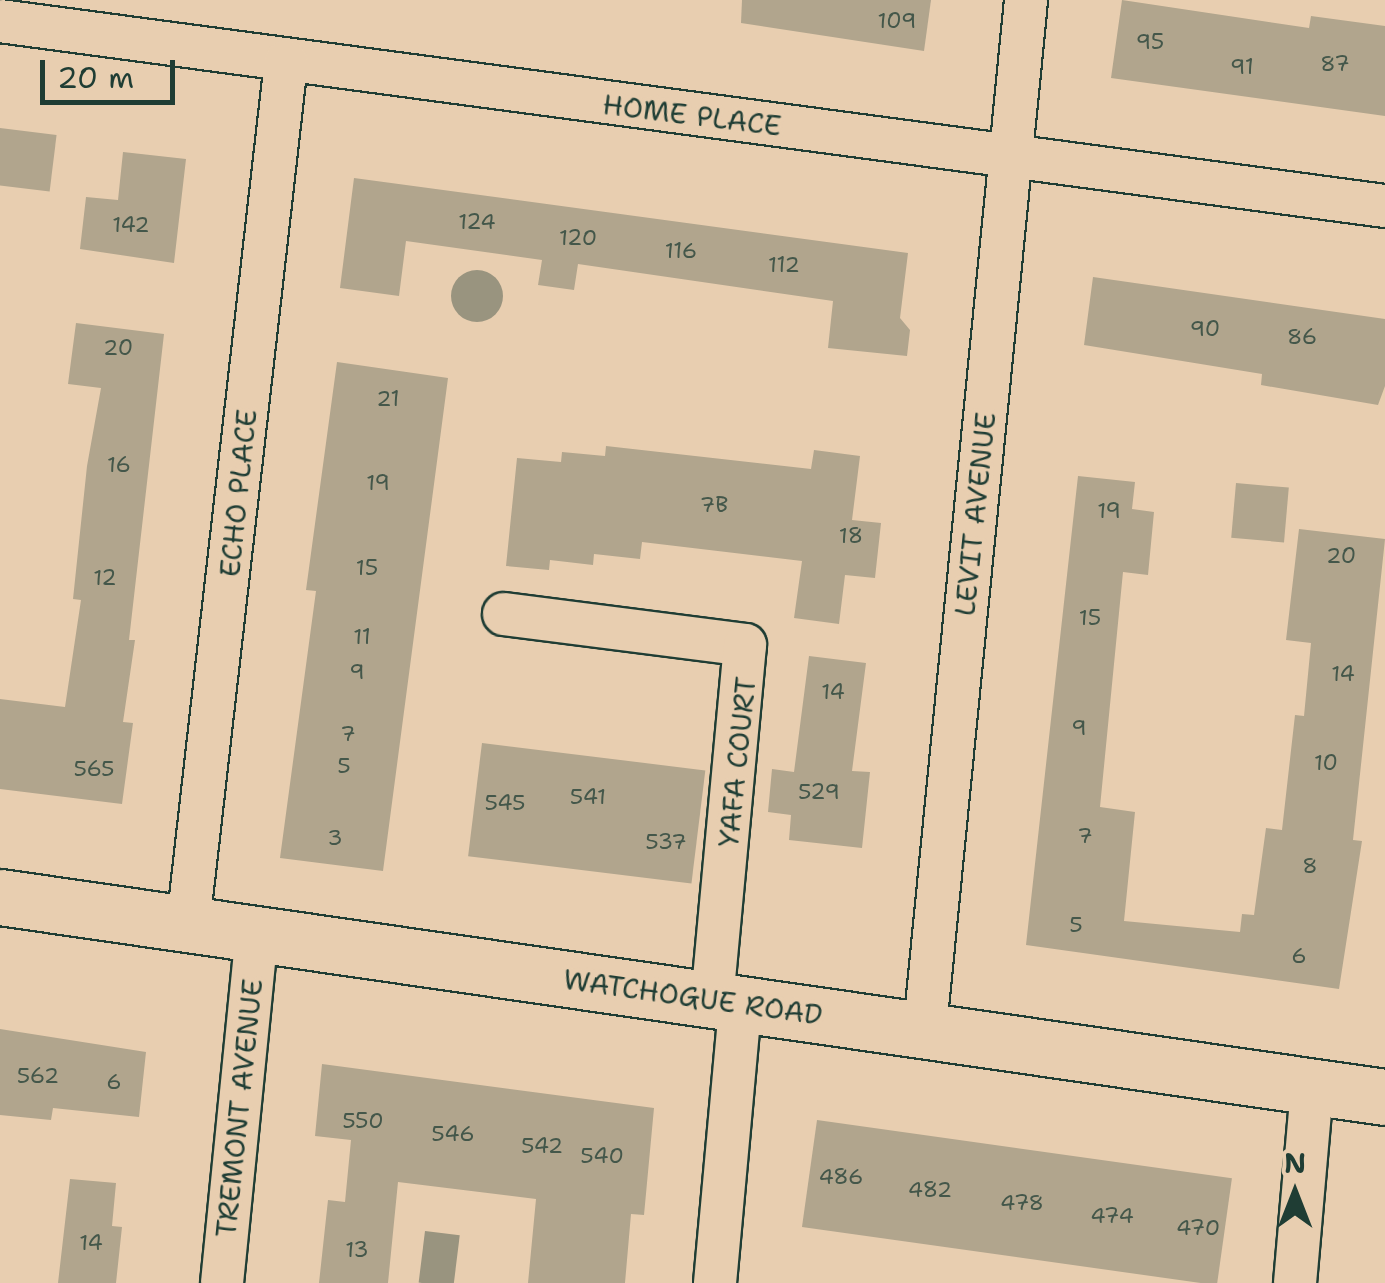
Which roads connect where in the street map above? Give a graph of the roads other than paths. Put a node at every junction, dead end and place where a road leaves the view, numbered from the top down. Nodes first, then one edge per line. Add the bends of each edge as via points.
1 (1026, 0) edge
2 (0, 21) edge
3 (286, 62) junction
4 (1009, 156) junction
5 (1385, 206) edge
6 (504, 614) dead end
7 (0, 897) edge
8 (188, 924) junction
9 (257, 934) junction
10 (726, 1003) junction
11 (925, 1028) junction
12 (1312, 1087) junction
13 (1385, 1097) edge
14 (222, 1283) edge
15 (715, 1283) edge
16 (1295, 1283) edge

1 - 4 street, LEVIT AVENUE
2 - 3 street, HOME PLACE
3 - 4 street, HOME PLACE
3 - 8 street, ECHO PLACE
4 - 5 street, HOME PLACE
4 - 11 street, LEVIT AVENUE
6 - 10 street, YAFA COURT via 745,645
7 - 8 street, WATCHOGUE ROAD
8 - 9 street, WATCHOGUE ROAD
9 - 10 street, WATCHOGUE ROAD
9 - 14 street, TREMONT AVENUE
10 - 11 street, WATCHOGUE ROAD
10 - 15 street
11 - 12 street, WATCHOGUE ROAD
12 - 13 street, WATCHOGUE ROAD
12 - 16 street

